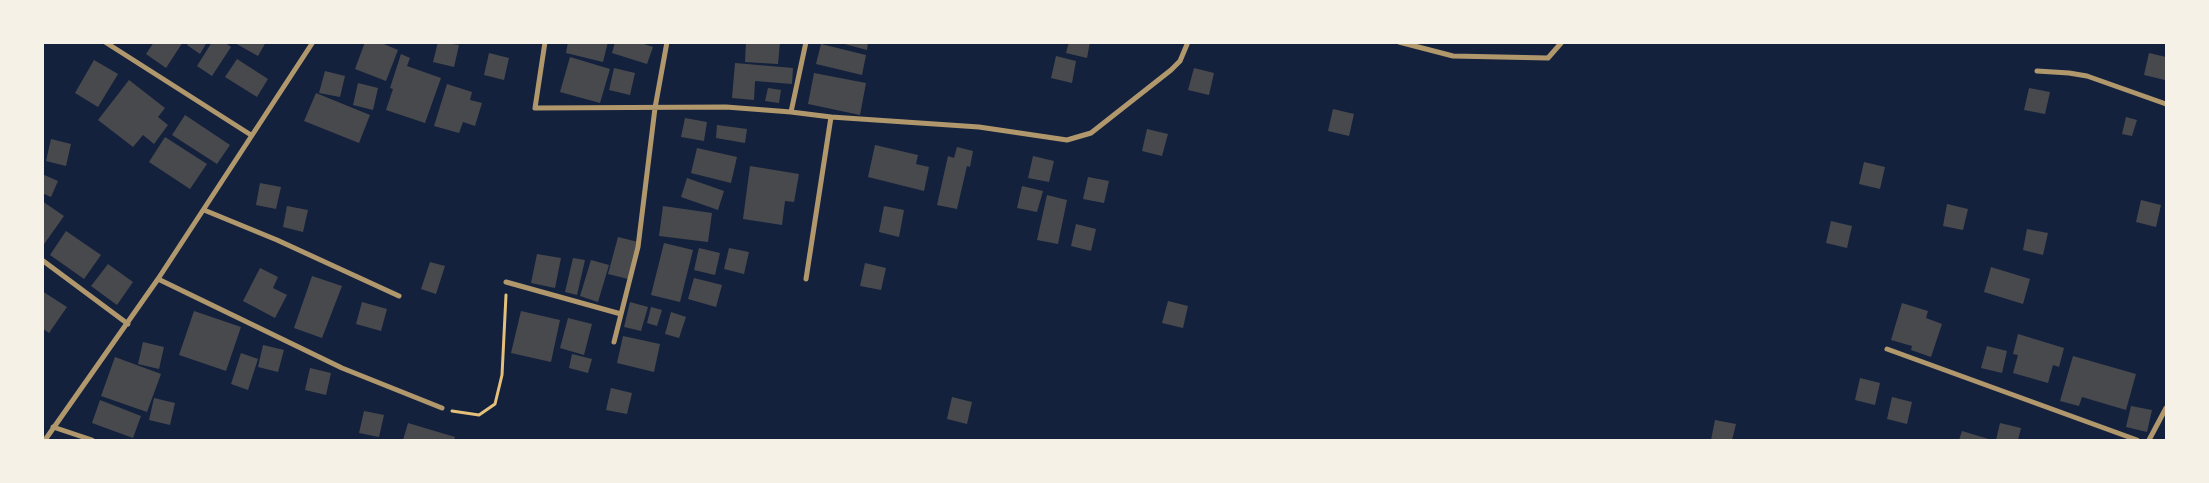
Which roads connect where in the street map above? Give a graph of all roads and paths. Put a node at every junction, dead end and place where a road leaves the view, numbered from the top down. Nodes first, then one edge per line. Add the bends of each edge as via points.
1 (105, 42) edge
2 (314, 42) edge
3 (545, 42) edge
4 (667, 42) edge
5 (806, 42) edge
6 (1188, 42) edge
7 (1399, 42) edge
8 (1562, 42) edge
9 (2036, 72) dead end
10 (2166, 104) edge
11 (655, 108) junction
12 (791, 112) junction
13 (831, 117) junction
14 (251, 136) junction
15 (204, 210) junction
16 (42, 260) edge
17 (806, 278) dead end
18 (158, 279) junction
19 (506, 282) joint
20 (399, 296) dead end
21 (621, 314) junction
22 (128, 324) junction
23 (614, 342) dead end
24 (1887, 349) dead end
25 (442, 408) joint
26 (2166, 408) edge
27 (54, 427) junction
28 (44, 440) edge
29 (92, 440) edge
30 (2137, 440) edge
31 (2149, 440) edge

1 - 14 street
2 - 14 street
3 - 11 street via 535,108
4 - 11 street
5 - 12 street
6 - 13 street via 1180,61 1171,70 1080,138 1067,140 978,127
7 - 8 street via 1453,56 1548,58
9 - 10 street via 2087,76
11 - 12 street via 726,107
11 - 21 street via 638,247
12 - 13 street
13 - 17 street
14 - 15 street
15 - 18 street
15 - 20 street
16 - 22 street
18 - 22 street
18 - 25 street via 342,368
19 - 21 street
19 - 25 path via 502,375 495,404 479,415
21 - 23 street
22 - 27 street
24 - 30 street
26 - 31 street
27 - 28 street
27 - 29 street

